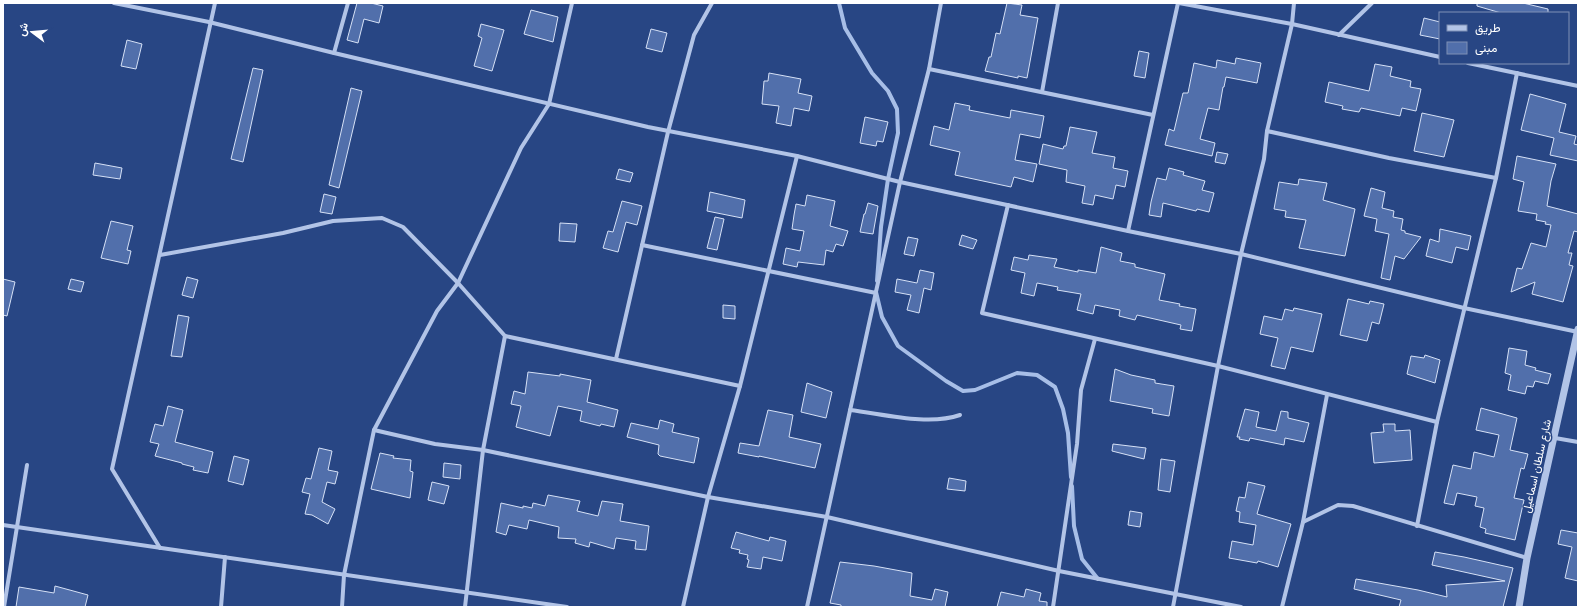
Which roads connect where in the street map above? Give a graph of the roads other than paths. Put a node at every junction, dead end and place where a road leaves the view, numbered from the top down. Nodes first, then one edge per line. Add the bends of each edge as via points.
1 (114, 3) edge
2 (215, 3) edge
3 (348, 3) edge
4 (572, 3) edge
5 (712, 3) edge
6 (941, 3) edge
7 (1058, 3) edge
8 (1179, 3) edge
9 (1294, 3) edge
10 (1372, 3) edge
11 (209, 22) junction
12 (1292, 24) junction
13 (1339, 35) junction
14 (334, 53) junction
15 (1439, 57) edge
16 (1473, 64) edge
17 (928, 69) junction
18 (1517, 73) junction
19 (1578, 86) edge
20 (1042, 92) junction
21 (549, 104) junction
22 (1153, 115) junction
23 (1267, 131) junction
24 (668, 132) junction
25 (797, 156) junction
26 (1496, 178) junction
27 (900, 182) junction
28 (1008, 205) junction
29 (1128, 231) junction
30 (642, 246) junction
31 (1241, 254) junction
32 (160, 255) junction
33 (769, 272) junction
34 (458, 283) junction
35 (876, 293) junction
36 (1464, 308) junction
37 (1578, 331) edge
38 (505, 336) junction
39 (1095, 339) junction
40 (616, 359) junction
41 (1218, 366) junction
42 (740, 386) junction
43 (1327, 395) junction
44 (850, 410) junction
45 (960, 415) dead end
46 (1437, 422) junction
47 (374, 430) junction
48 (1555, 438) junction
49 (1578, 442) edge
50 (483, 450) junction
51 (27, 465) dead end
52 (708, 497) junction
53 (827, 517) junction
54 (1303, 522) junction
55 (3, 525) edge
56 (1417, 526) junction
57 (17, 528) junction
58 (160, 548) junction
59 (225, 557) junction
60 (1527, 558) junction
61 (1059, 571) junction
62 (344, 575) junction
63 (467, 592) junction
64 (1176, 595) junction
65 (4, 607) edge
66 (221, 607) edge
67 (342, 607) edge
68 (465, 607) edge
69 (567, 607) edge
70 (683, 607) edge
71 (807, 607) edge
72 (1053, 607) edge
73 (1173, 607) edge
74 (1241, 607) edge
75 (1282, 607) edge
76 (1519, 607) edge

1 - 11 street
2 - 11 street
3 - 14 street
4 - 21 street
5 - 24 street via 694,35
6 - 17 street
7 - 20 street
8 - 12 street
8 - 22 street
9 - 12 street
10 - 13 street
11 - 14 street
11 - 32 street
12 - 13 street
12 - 23 street
13 - 15 street
14 - 21 street
16 - 18 street
17 - 20 street
17 - 27 street
18 - 19 street
18 - 26 street
20 - 22 street
21 - 24 street
21 - 34 street via 521,148
22 - 29 street
23 - 26 street
23 - 31 street via 1264,159
24 - 25 street
24 - 30 street
25 - 27 street
25 - 33 street
26 - 36 street
27 - 28 street
27 - 35 street
28 - 29 street
28 - 39 street via 982,313
29 - 31 street
30 - 33 street
30 - 40 street
31 - 36 street
31 - 41 street
32 - 34 street via 283,234 333,221 382,218 403,227
32 - 58 street via 112,469
33 - 35 street
33 - 42 street
34 - 38 street
34 - 47 street via 437,311
35 - 44 street
36 - 37 street
36 - 46 street
37 - 48 street, شارع سلطان اسماعيل
38 - 40 street
38 - 50 street
39 - 41 street
39 - 61 street via 1080,390 1077,444
40 - 42 street
41 - 43 street
41 - 64 street
42 - 52 street
43 - 46 street
43 - 54 street
44 - 45 street via 931,420
44 - 53 street
46 - 56 street
47 - 50 street via 435,444
47 - 62 street
48 - 49 street
48 - 60 street, شارع سلطان اسماعيل
50 - 52 street
50 - 63 street
51 - 57 street
52 - 53 street
52 - 70 street
53 - 61 street
53 - 71 street
54 - 56 street via 1338,505 1366,509
54 - 75 street
55 - 57 street
56 - 60 street
57 - 58 street
57 - 65 street
58 - 59 street
59 - 62 street
59 - 66 street
60 - 76 street, شارع سلطان اسماعيل
61 - 64 street
61 - 72 street
62 - 63 street
62 - 67 street
63 - 68 street
63 - 69 street
64 - 73 street
64 - 74 street

